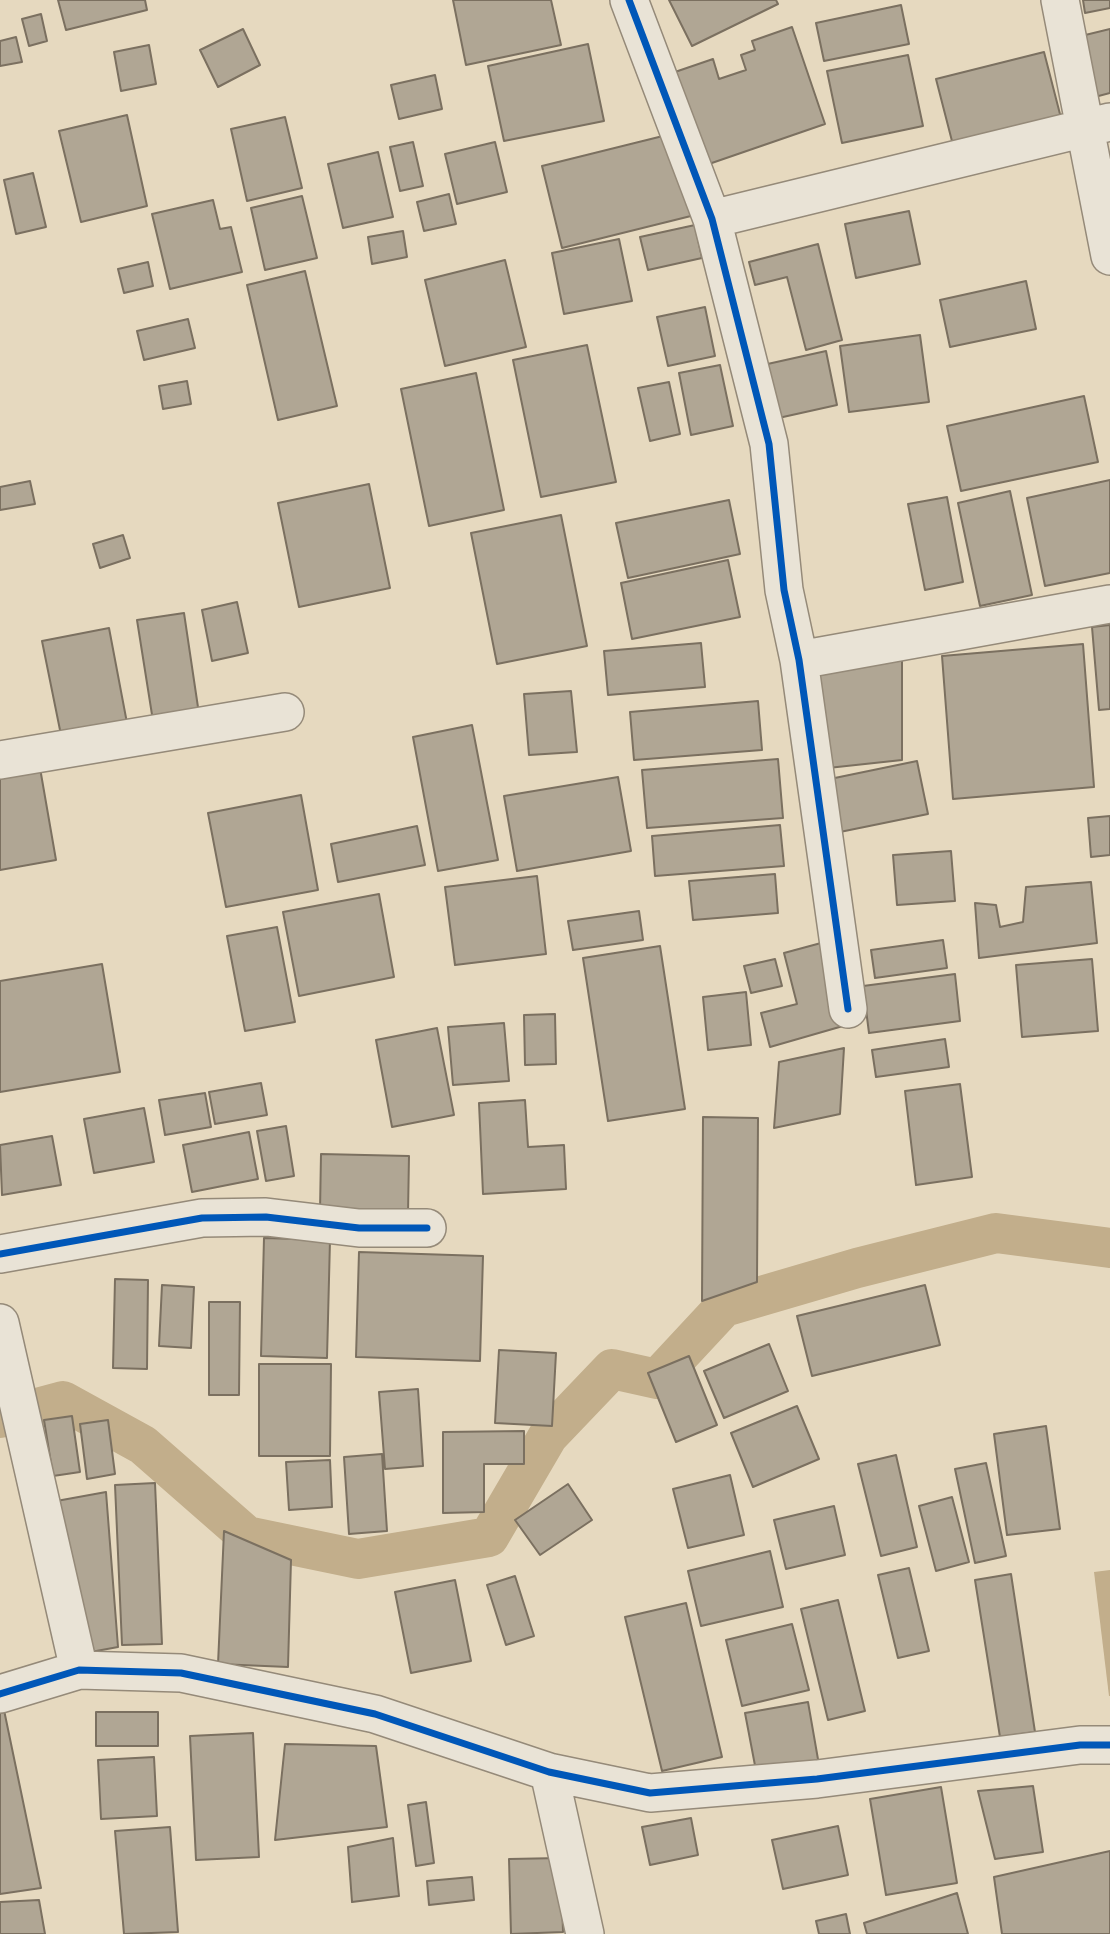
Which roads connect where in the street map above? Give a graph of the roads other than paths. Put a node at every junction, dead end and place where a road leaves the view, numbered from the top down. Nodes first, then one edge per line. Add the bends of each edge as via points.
1 (629, 0) edge
2 (1060, 0) edge
3 (1098, 126) edge
4 (712, 219) junction
5 (1110, 256) edge
6 (1110, 604) edge
7 (799, 660) junction
8 (285, 712) dead end
9 (0, 760) edge
10 (848, 1009) dead end
11 (427, 1228) dead end
12 (0, 1254) edge
13 (0, 1323) edge
14 (79, 1670) junction
15 (0, 1694) edge
16 (1110, 1745) edge
17 (549, 1772) junction
18 (585, 1934) edge

1 - 4 street
2 - 3 street
3 - 4 street
3 - 5 street
4 - 7 street via 769,444 784,590
6 - 7 street
7 - 10 street
8 - 9 street
11 - 12 street via 359,1228 266,1217 202,1219
13 - 14 street
14 - 15 street
14 - 17 street via 181,1673 375,1714
16 - 17 street via 650,1793
17 - 18 street

